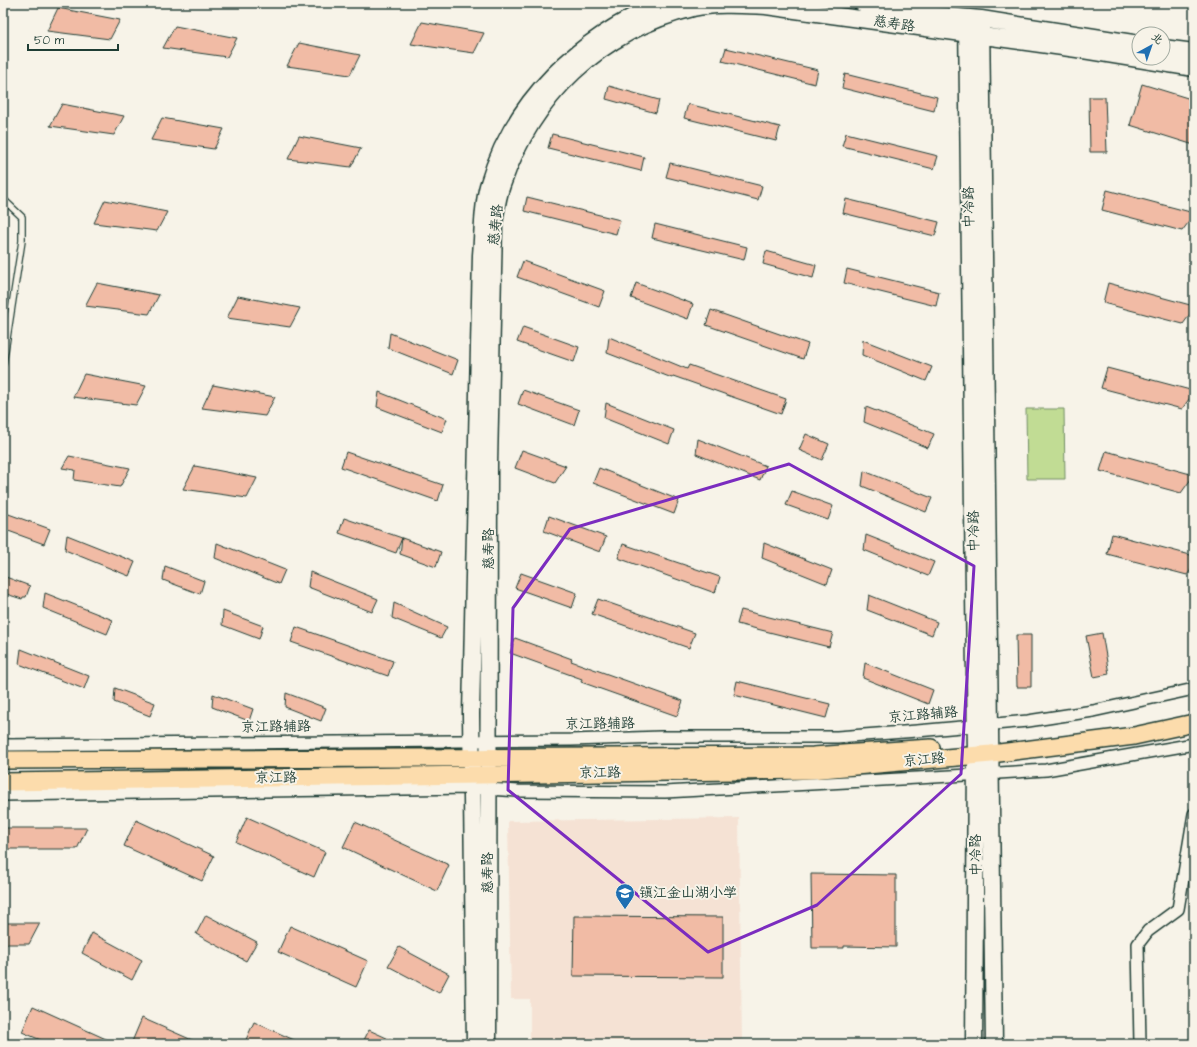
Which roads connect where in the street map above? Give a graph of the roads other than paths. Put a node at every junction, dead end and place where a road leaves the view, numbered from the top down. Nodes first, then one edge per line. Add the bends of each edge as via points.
1 (661, 3) edge
2 (862, 3) edge
3 (974, 27) junction
4 (1131, 43) edge
5 (1171, 49) edge
6 (1194, 52) edge
7 (1194, 68) edge
8 (3, 199) edge
9 (3, 364) edge
10 (1194, 689) edge
11 (1194, 712) edge
12 (1194, 723) edge
13 (983, 725) junction
14 (488, 740) junction
15 (472, 741) junction
16 (1194, 744) edge
17 (3, 745) edge
18 (984, 749) junction
19 (3, 760) edge
20 (480, 774) junction
21 (984, 774) junction
22 (3, 782) edge
23 (3, 795) edge
24 (1194, 814) edge
25 (475, 1044) edge
26 (488, 1044) edge
27 (974, 1044) edge
28 (994, 1044) edge
29 (1140, 1044) edge

1 - 15 street, 慈寿路 via 605,32 573,55 552,75 516,123 501,148 488,188 480,255
2 - 3 street, 慈寿路
3 - 4 street, 慈寿路
3 - 7 street, 慈寿路
3 - 13 street, 中冷路
3 - 14 street, 慈寿路 via 766,6 734,4 694,8 639,27 613,40 564,81 528,127 514,153 501,187 494,224 489,464
5 - 6 street
8 - 9 lane via 22,217 22,241
10 - 13 street, 京江路辅路 via 1093,711
11 - 18 main road, 京江路 via 1132,725
12 - 18 main road, 京江路 via 1134,736
13 - 14 street, 京江路辅路 via 837,737
13 - 18 street, 中冷路
14 - 15 street, 京江路辅路
14 - 20 street, 慈寿路
15 - 17 street, 京江路辅路
15 - 20 street, 慈寿路
16 - 21 street via 1046,770
18 - 20 main road, 京江路 via 810,770
18 - 21 street, 中冷路
19 - 20 main road, 京江路
20 - 21 street via 665,792
20 - 22 main road, 京江路
20 - 23 street
20 - 25 street, 慈寿路
20 - 26 street, 慈寿路
21 - 27 street, 中冷路
21 - 28 street, 中冷路
24 - 29 street via 1178,909 1148,931 1138,944

